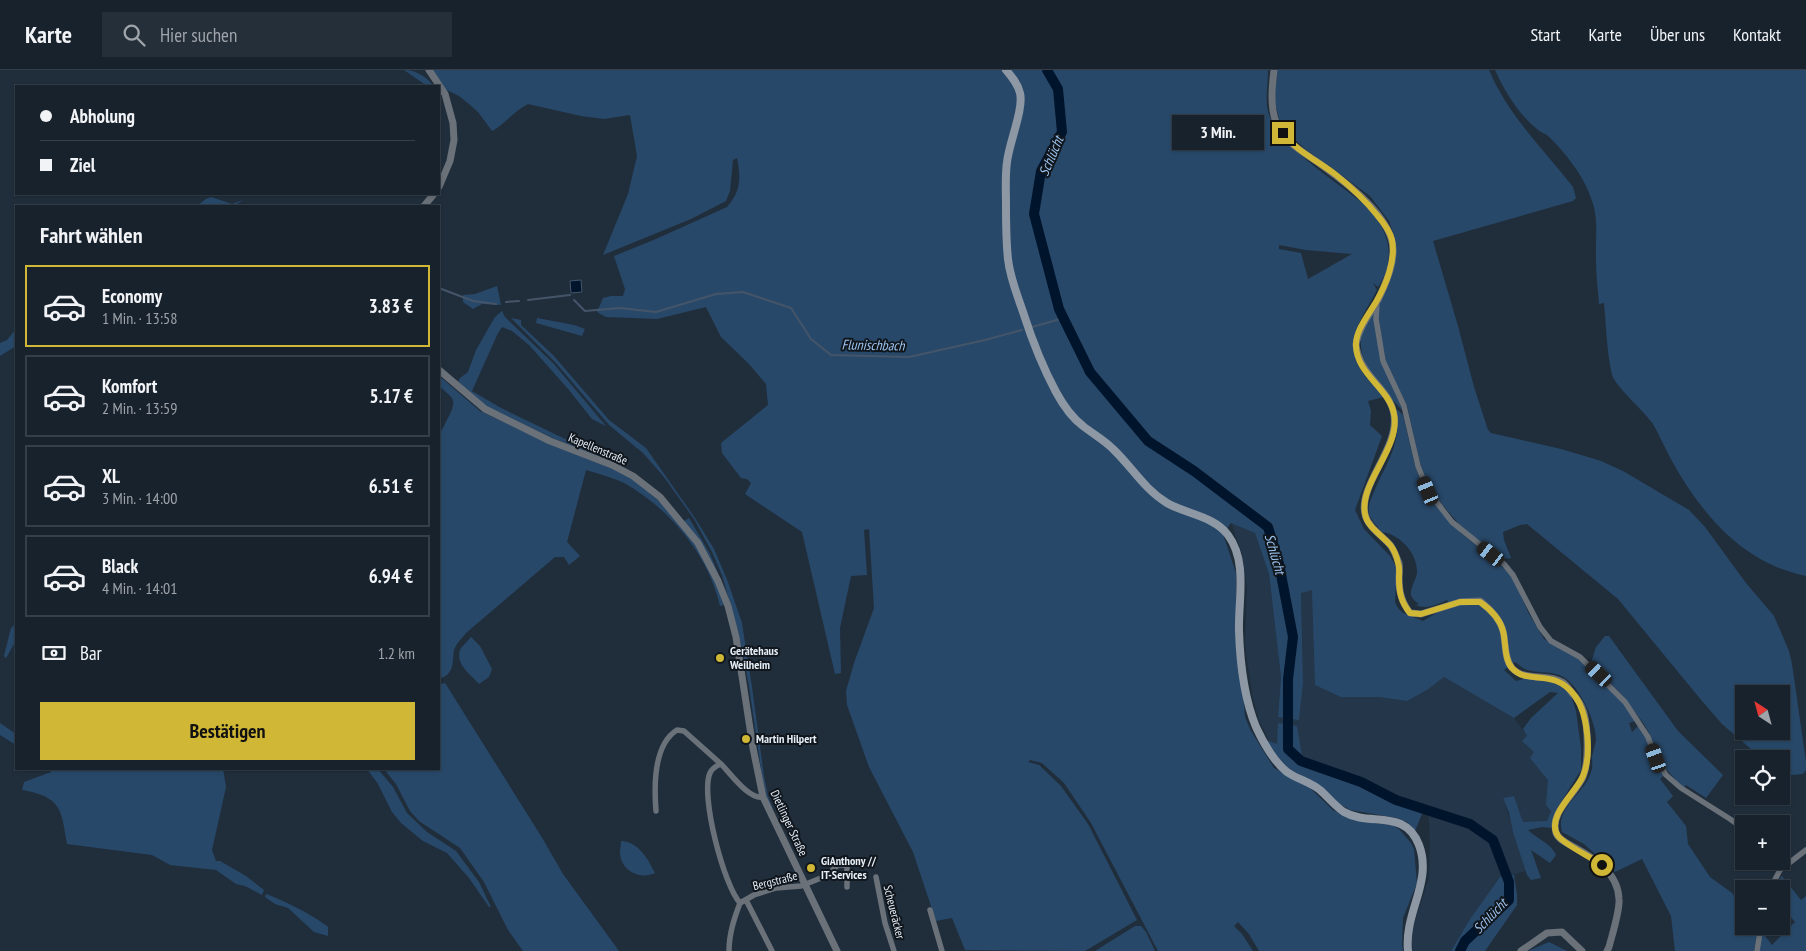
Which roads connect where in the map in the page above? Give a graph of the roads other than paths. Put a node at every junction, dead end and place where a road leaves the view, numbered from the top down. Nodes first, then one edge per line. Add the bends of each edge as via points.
1 (428, 70) edge
2 (1006, 70) edge
3 (1274, 70) edge
4 (439, 85) edge
5 (440, 87) edge
6 (440, 185) edge
7 (433, 195) edge
8 (425, 205) edge
9 (1377, 300) junction
10 (440, 371) edge
11 (718, 581) joint
12 (722, 764) junction
13 (763, 797) junction
14 (656, 811) dead end
15 (1735, 822) edge
16 (1806, 850) edge
17 (1790, 862) edge
18 (1780, 870) edge
19 (876, 877) dead end
20 (1775, 880) edge
21 (806, 884) junction
22 (847, 887) dead end
23 (746, 900) junction
24 (740, 903) junction
25 (930, 910) dead end
26 (1760, 935) edge
27 (728, 951) edge
28 (772, 951) edge
29 (837, 951) edge
30 (894, 951) edge
31 (942, 951) edge
32 (1408, 951) edge
33 (1521, 951) edge
34 (1582, 951) edge
35 (1607, 951) edge
36 (1757, 951) edge

1 - 4 street
2 - 32 main road via 1015,81 1022,102 1006,162 1008,259 1011,278 1046,373 1073,417 1116,451 1146,487 1172,505 1221,527 1231,538 1239,562 1239,634 1246,692 1263,740 1286,771 1318,788 1344,812 1355,817 1399,823 1409,829 1419,846 1422,883 1410,918
3 - 9 street via 1271,99 1276,123 1290,143 1365,200 1392,240 1392,260
5 - 6 street via 453,124 454,140 450,162
7 - 8 street
9 - 15 street via 1376,319 1383,361 1404,406 1418,466 1428,491 1452,522 1504,564 1551,641 1580,657 1625,702 1648,737 1666,775
9 - 35 street via 1359,333 1356,346 1361,364 1389,398 1394,415 1394,434 1370,486 1364,515 1391,546 1399,565 1402,603 1410,613 1421,614 1460,602 1480,602 1493,612 1503,630 1511,667 1521,675 1563,682 1584,712 1587,760 1583,777 1556,817 1556,834 1602,865 1614,879 1619,899
10 - 11 street, Kapellenstraße via 485,409 550,441 612,465 660,497 698,543
11 - 13 street, Dietlinger Straße via 736,637
12 - 13 street via 751,795
12 - 14 street via 684,731 677,730 669,735 657,770
12 - 24 street via 710,772 707,796 718,853 735,898
13 - 21 street, Dietlinger Straße
16 - 17 street
18 - 20 street
19 - 30 street, Scheueräcker
21 - 22 street via 826,876 838,865 846,865
21 - 23 street, Bergstraße via 776,888
21 - 29 street, Dietlinger Straße
23 - 24 street, Bergstraße
23 - 28 street
24 - 27 street, Bergstraße
25 - 31 street
26 - 36 street
33 - 34 street via 1547,933 1562,932

